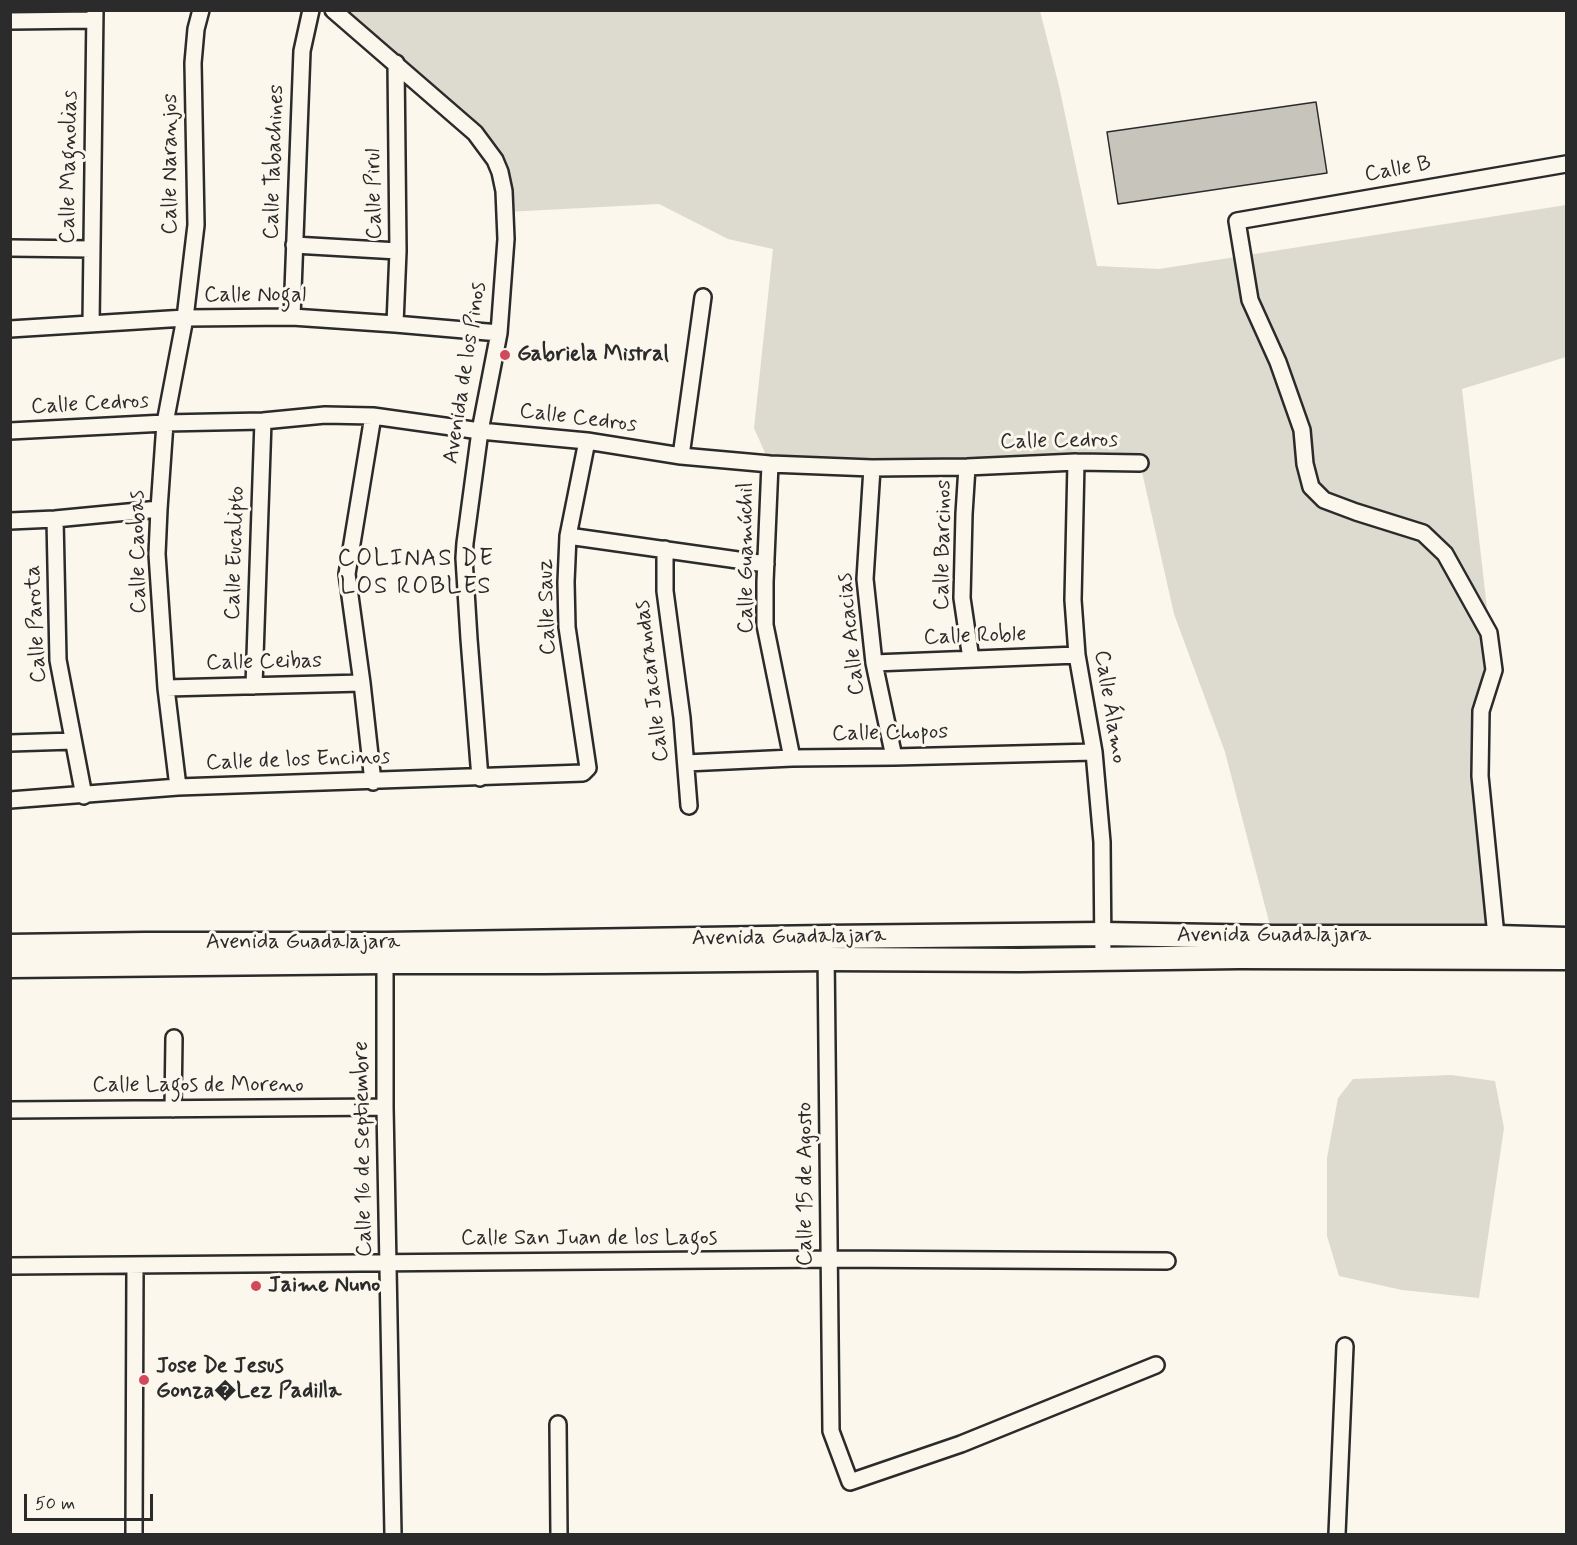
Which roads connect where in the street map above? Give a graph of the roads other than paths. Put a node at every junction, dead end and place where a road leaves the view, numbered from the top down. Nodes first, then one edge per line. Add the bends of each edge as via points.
1 (201, 10) edge
2 (311, 10) edge
3 (333, 10) edge
4 (95, 15) edge
5 (10, 21) edge
6 (396, 63) junction
7 (1566, 164) edge
8 (294, 245) junction
9 (10, 248) edge
10 (92, 249) junction
11 (398, 250) junction
12 (703, 297) dead end
13 (292, 317) junction
14 (185, 318) junction
15 (90, 324) junction
16 (395, 324) junction
17 (10, 329) edge
18 (499, 333) junction
19 (373, 416) junction
20 (263, 421) junction
21 (165, 423) junction
22 (10, 431) edge
23 (480, 431) junction
24 (587, 441) junction
25 (681, 456) junction
26 (1076, 462) junction
27 (1140, 463) dead end
28 (770, 464) junction
29 (967, 466) junction
30 (872, 468) junction
31 (159, 509) junction
32 (55, 519) junction
33 (10, 521) edge
34 (568, 536) junction
35 (665, 549) junction
36 (766, 564) junction
37 (1077, 655) junction
38 (971, 659) junction
39 (874, 663) junction
40 (362, 683) junction
41 (254, 686) junction
42 (166, 688) junction
43 (73, 741) junction
44 (10, 743) edge
45 (1094, 752) junction
46 (894, 757) junction
47 (792, 758) junction
48 (686, 763) junction
49 (586, 771) joint
50 (480, 778) junction
51 (374, 782) junction
52 (178, 788) junction
53 (84, 796) junction
54 (10, 800) edge
55 (689, 806) dead end
56 (1102, 934) junction
57 (969, 936) junction
58 (1566, 939) edge
59 (10, 946) edge
60 (1497, 947) junction
61 (826, 948) junction
62 (385, 953) junction
63 (1566, 958) edge
64 (968, 959) junction
65 (1103, 959) junction
66 (10, 966) edge
67 (174, 1038) dead end
68 (385, 1107) junction
69 (173, 1109) junction
70 (10, 1110) edge
71 (829, 1259) junction
72 (1167, 1261) dead end
73 (387, 1263) junction
74 (10, 1266) edge
75 (135, 1266) junction
76 (1345, 1346) dead end
77 (1156, 1365) dead end
78 (558, 1424) dead end
79 (134, 1534) edge
80 (393, 1534) edge
81 (560, 1534) edge
82 (1337, 1534) edge

1 - 14 street, Calle Naranjos via 193,63 196,225
2 - 8 street, Calle Tabachines via 302,51
3 - 6 street, Avenida de los Pinos
4 - 5 street
4 - 10 street, Calle Magnolias
6 - 11 street, Calle Pirul
6 - 18 street, Avenida de los Pinos via 475,133 500,172 506,239
7 - 60 street, Calle B via 1238,221 1250,300 1302,430 1311,487 1324,500 1423,533 1445,554 1489,633 1494,670 1480,711 1480,776
8 - 11 street
8 - 13 street, Calle Tabachines
9 - 10 street
10 - 15 street, Calle Magnolias
11 - 16 street, Calle Pirul
12 - 25 street
13 - 14 street, Calle Nogal
13 - 16 street, Calle Nogal
14 - 15 street, Calle Nogal
14 - 21 street, Calle Caobas
15 - 17 street, Calle Nogal
16 - 18 street, Calle Nogal
18 - 23 street, Avenida de los Pinos
19 - 20 street, Calle Cedros via 325,415
19 - 23 street, Calle Cedros
19 - 40 street via 346,574
20 - 21 street, Calle Cedros
20 - 41 street, Calle Eucalipto
21 - 22 street, Calle Cedros
21 - 31 street, Calle Caobas
23 - 24 street, Calle Cedros
23 - 50 street, Avenida de los Pinos via 464,558
24 - 25 street, Calle Cedros
24 - 34 street, Calle Sauz
25 - 28 street, Calle Cedros
26 - 27 street, Calle Cedros
26 - 29 street, Calle Cedros
26 - 37 street, Calle Álamo via 1073,582
28 - 30 street, Calle Cedros
28 - 36 street, Calle Guamúchil
29 - 30 street, Calle Cedros
29 - 38 street, Calle Barcinos via 962,598
30 - 39 street, Calle Acacias via 865,579
31 - 32 street
31 - 42 street, Calle Caobas
32 - 33 street
32 - 43 street, Calle Parota via 57,660
34 - 35 street
34 - 49 street, Calle Sauz via 567,627
35 - 36 street
35 - 48 street, Calle Jacarandas via 665,591
36 - 47 street, Calle Guamúchil via 765,624
37 - 38 street, Calle Roble
37 - 45 street, Calle Álamo
38 - 39 street, Calle Roble
39 - 46 street, Calle Acacias
40 - 41 street, Calle Ceibas
40 - 51 street
41 - 42 street, Calle Ceibas
42 - 52 street, Calle Caobas
43 - 44 street
43 - 53 street, Calle Parota
45 - 46 street, Calle Chopos
45 - 56 street, Calle Álamo via 1102,842
46 - 47 street, Calle Chopos
47 - 48 street, Calle Chopos
48 - 55 street, Calle Jacarandas
49 - 50 street, Calle de los Encinos
50 - 51 street, Calle de los Encinos
51 - 52 street, Calle de los Encinos
52 - 53 street, Calle de los Encinos
53 - 54 street, Calle de los Encinos
56 - 57 street, Avenida Guadalajara
56 - 60 street, Avenida Guadalajara
56 - 65 street, Calle Álamo
57 - 61 street, Avenida Guadalajara
57 - 64 street
58 - 60 street, Avenida Guadalajara
59 - 62 street, Avenida Guadalajara via 145,944
60 - 63 street, Avenida Guadalajara
60 - 65 street, Avenida Guadalajara
61 - 62 street, Avenida Guadalajara
61 - 64 street, Avenida Guadalajara
61 - 71 street, Calle 15 de Agosto
62 - 66 street, Avenida Guadalajara
62 - 68 street, Calle 16 de Septiembre
64 - 65 street, Avenida Guadalajara
67 - 69 street
68 - 69 street, Calle Lagos de Moreno
68 - 73 street, Calle 16 de Septiembre
69 - 70 street, Calle Lagos de Moreno
71 - 72 street, Calle San Juan de los Lagos
71 - 73 street, Calle San Juan de los Lagos
71 - 77 street, Calle 15 de Agosto via 831,1431 850,1482 961,1444
73 - 75 street, Calle San Juan de los Lagos
73 - 80 street, Calle 16 de Septiembre
74 - 75 street, Calle San Juan de los Lagos
75 - 79 street
76 - 82 street
78 - 81 street

